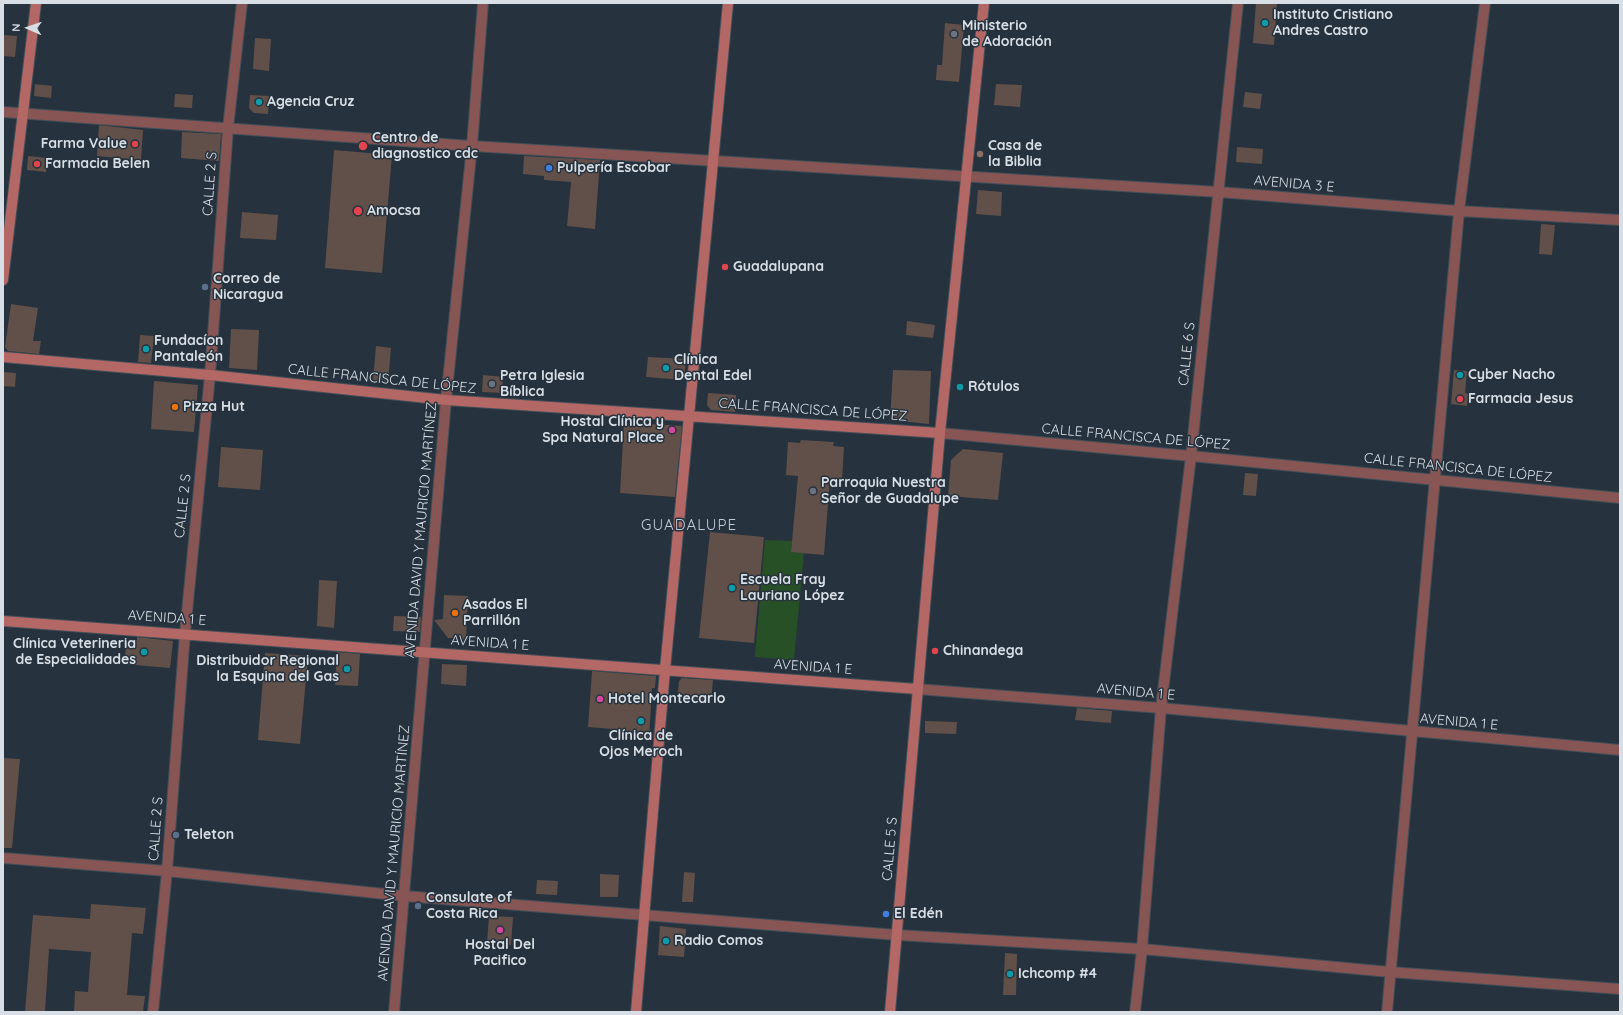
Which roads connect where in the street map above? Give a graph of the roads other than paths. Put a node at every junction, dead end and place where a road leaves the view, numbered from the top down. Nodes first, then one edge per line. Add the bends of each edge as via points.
1 (36, 3) edge
2 (242, 3) edge
3 (483, 3) edge
4 (728, 3) edge
5 (984, 3) edge
6 (1238, 3) edge
7 (1484, 3) edge
8 (3, 112) edge
9 (23, 114) junction
10 (228, 128) junction
11 (472, 146) junction
12 (712, 161) junction
13 (966, 177) junction
14 (1219, 192) junction
15 (1458, 211) junction
16 (1620, 220) edge
17 (3, 280) edge
18 (3, 357) edge
19 (210, 375) junction
20 (446, 400) junction
21 (688, 415) junction
22 (940, 433) junction
23 (1191, 456) junction
24 (1435, 480) junction
25 (1620, 498) edge
26 (3, 621) edge
27 (185, 633) junction
28 (424, 652) junction
29 (665, 670) junction
30 (917, 689) junction
31 (1161, 708) junction
32 (1412, 732) junction
33 (1620, 750) edge
34 (3, 858) edge
35 (167, 871) junction
36 (404, 896) junction
37 (644, 916) junction
38 (897, 935) junction
39 (1142, 948) junction
40 (1390, 972) junction
41 (1620, 989) edge
42 (153, 1012) edge
43 (394, 1012) edge
44 (636, 1012) edge
45 (890, 1012) edge
46 (1135, 1012) edge
47 (1387, 1012) edge

1 - 9 street
2 - 10 street, CALLE 2 S
3 - 11 street, AVENIDA DAVID Y MAURICIO MARTÍNEZ
4 - 12 street
5 - 13 street, CALLE 5 S
6 - 14 street, CALLE 6 S
7 - 15 street
8 - 9 street, AVENIDA 3 E
9 - 10 street, AVENIDA 3 E
9 - 17 street
10 - 11 street, AVENIDA 3 E
10 - 19 street, CALLE 2 S
11 - 12 street, AVENIDA 3 E
11 - 20 street, AVENIDA DAVID Y MAURICIO MARTÍNEZ
12 - 13 street, AVENIDA 3 E
12 - 21 street
13 - 14 street, AVENIDA 3 E
13 - 22 street, CALLE 5 S
14 - 15 street, AVENIDA 3 E
14 - 23 street, CALLE 6 S
15 - 16 street, AVENIDA 3 E
15 - 24 street
18 - 19 street, CALLE FRANCISCA DE LÓPEZ
19 - 20 street, CALLE FRANCISCA DE LÓPEZ
19 - 27 street, CALLE 2 S
20 - 21 street, CALLE FRANCISCA DE LÓPEZ
20 - 28 street, AVENIDA DAVID Y MAURICIO MARTÍNEZ
21 - 22 street, CALLE FRANCISCA DE LÓPEZ
21 - 29 street
22 - 23 street, CALLE FRANCISCA DE LÓPEZ
22 - 30 street, CALLE 5 S
23 - 24 street, CALLE FRANCISCA DE LÓPEZ
23 - 31 street, CALLE 6 S
24 - 25 street, CALLE FRANCISCA DE LÓPEZ
24 - 32 street
26 - 27 street, AVENIDA 1 E
27 - 28 street, AVENIDA 1 E
27 - 35 street, CALLE 2 S
28 - 29 street, AVENIDA 1 E
28 - 36 street, AVENIDA DAVID Y MAURICIO MARTÍNEZ
29 - 30 street, AVENIDA 1 E
29 - 37 street
30 - 31 street, AVENIDA 1 E
30 - 38 street, CALLE 5 S
31 - 32 street, AVENIDA 1 E
31 - 39 street, CALLE 6 S
32 - 33 street, AVENIDA 1 E
32 - 40 street
34 - 35 street
35 - 36 street
35 - 42 street, CALLE 2 S
36 - 37 street
36 - 43 street, AVENIDA DAVID Y MAURICIO MARTÍNEZ
37 - 38 street
37 - 44 street
38 - 39 street
38 - 45 street, CALLE 5 S
39 - 40 street
39 - 46 street, CALLE 6 S
40 - 41 street
40 - 47 street

